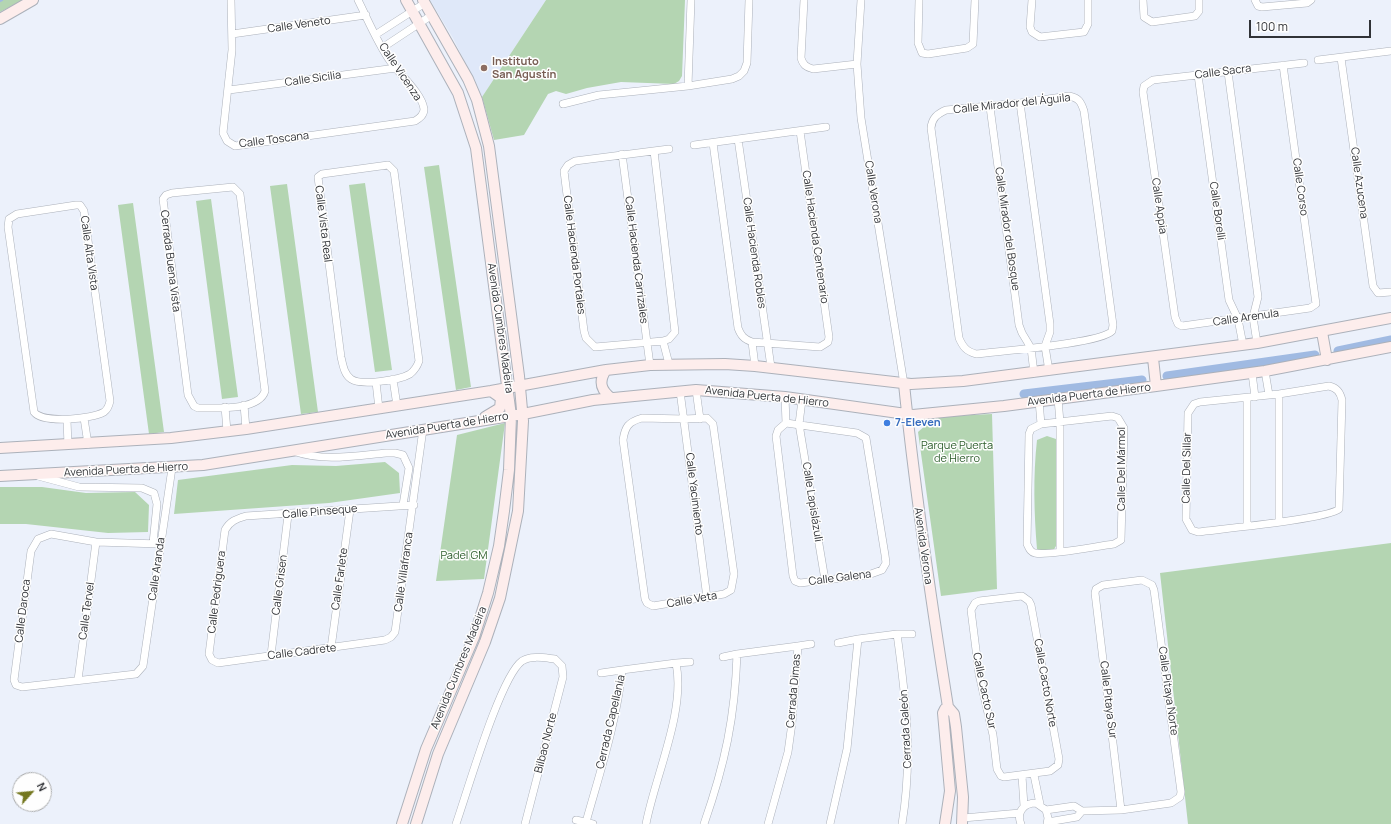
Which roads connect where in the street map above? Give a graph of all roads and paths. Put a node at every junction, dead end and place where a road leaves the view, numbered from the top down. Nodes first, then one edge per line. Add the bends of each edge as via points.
1 (33, 0) edge
2 (231, 0) edge
3 (358, 0) edge
4 (406, 0) edge
5 (691, 0) edge
6 (749, 0) edge
7 (804, 0) edge
8 (861, 0) edge
9 (919, 0) edge
10 (975, 0) edge
11 (1032, 0) edge
12 (1088, 0) edge
13 (1143, 0) edge
14 (1199, 0) edge
15 (1255, 0) edge
16 (1311, 0) edge
17 (424, 1) edge
18 (412, 10) junction
19 (366, 15) junction
20 (432, 15) junction
21 (0, 19) edge
22 (419, 23) junction
23 (232, 34) junction
24 (375, 35) junction
25 (382, 48) junction
26 (1391, 50) edge
27 (1341, 58) junction
28 (1318, 60) dead end
29 (1304, 63) dead end
30 (857, 64) junction
31 (1283, 65) junction
32 (396, 68) junction
33 (1228, 72) junction
34 (1198, 75) junction
35 (688, 86) junction
36 (1144, 86) joint
37 (229, 90) junction
38 (1020, 103) junction
39 (563, 104) dead end
40 (990, 107) junction
41 (415, 121) joint
42 (826, 127) dead end
43 (800, 131) junction
44 (738, 139) junction
45 (713, 143) junction
46 (694, 145) dead end
47 (669, 149) dead end
48 (654, 151) junction
49 (622, 154) junction
50 (1391, 292) edge
51 (1313, 307) joint
52 (1253, 317) junction
53 (1391, 318) edge
54 (1238, 319) junction
55 (1178, 324) joint
56 (1322, 332) junction
57 (664, 341) junction
58 (646, 342) junction
59 (752, 342) junction
60 (768, 343) junction
61 (1257, 343) junction
62 (1243, 345) junction
63 (1045, 346) junction
64 (1391, 347) edge
65 (1031, 348) junction
66 (1152, 358) junction
67 (1327, 360) junction
68 (669, 364) junction
69 (650, 365) junction
70 (755, 366) junction
71 (771, 367) junction
72 (606, 370) junction
73 (1049, 371) junction
74 (1266, 371) junction
75 (1252, 372) junction
76 (1034, 373) junction
77 (588, 374) junction
78 (393, 379) junction
79 (376, 382) junction
80 (904, 384) junction
81 (521, 386) junction
82 (1156, 386) junction
83 (508, 388) junction
84 (696, 390) junction
85 (491, 391) junction
86 (680, 391) junction
87 (1279, 394) junction
88 (1269, 395) junction
89 (785, 397) junction
90 (1255, 397) junction
91 (611, 398) junction
92 (1247, 398) junction
93 (1058, 399) junction
94 (593, 400) junction
95 (802, 400) junction
96 (1039, 401) junction
97 (244, 405) junction
98 (397, 406) junction
99 (224, 407) junction
100 (379, 409) junction
101 (523, 414) junction
102 (907, 415) junction
103 (511, 416) junction
104 (84, 418) junction
105 (684, 419) junction
106 (700, 419) junction
107 (67, 420) junction
108 (474, 422) junction
109 (1060, 422) junction
110 (786, 423) junction
111 (799, 424) junction
112 (1041, 424) junction
113 (246, 429) junction
114 (423, 429) junction
115 (227, 431) junction
116 (88, 444) junction
117 (68, 445) junction
118 (0, 448) edge
119 (292, 451) junction
120 (172, 468) junction
121 (35, 475) junction
122 (0, 476) edge
123 (403, 505) junction
124 (414, 505) junction
125 (350, 510) junction
126 (288, 515) junction
127 (1280, 522) junction
128 (229, 523) joint
129 (1248, 525) junction
130 (96, 542) junction
131 (157, 543) junction
132 (1060, 551) junction
133 (825, 580) junction
134 (1096, 589) joint
135 (708, 598) junction
136 (972, 606) joint
137 (897, 634) junction
138 (912, 634) dead end
139 (391, 637) joint
140 (858, 639) junction
141 (838, 643) dead end
142 (811, 644) dead end
143 (798, 646) junction
144 (331, 648) junction
145 (737, 654) junction
146 (272, 655) junction
147 (723, 657) dead end
148 (212, 660) joint
149 (690, 662) dead end
150 (676, 663) junction
151 (622, 670) junction
152 (601, 673) dead end
153 (78, 680) junction
154 (948, 708) junction
155 (1034, 774) junction
156 (1022, 776) junction
157 (1040, 804) junction
158 (1024, 806) junction
159 (1046, 810) junction
160 (1121, 810) junction
161 (1082, 811) junction
162 (1020, 813) junction
163 (576, 820) dead end
164 (962, 821) edge
165 (586, 822) junction
166 (1047, 823) edge
167 (402, 824) edge
168 (416, 824) edge
169 (456, 824) edge
170 (525, 824) edge
171 (594, 824) edge
172 (646, 824) edge
173 (704, 824) edge
174 (768, 824) edge
175 (830, 824) edge
176 (902, 824) edge
177 (945, 824) edge
178 (1021, 824) edge

1 - 21 street
2 - 23 street, Calle Toscana
3 - 19 street, Calle Vicenza
4 - 18 street, Avenida Cumbres Madeira
5 - 35 street
6 - 35 street via 747,64 744,71 732,79
7 - 30 street via 801,58 803,64 813,69
8 - 30 street, Calle Verona
9 - 10 street via 918,43 922,53 928,54 967,48 973,44
11 - 12 street via 1030,27 1032,32 1040,37 1084,32 1088,24
13 - 14 street via 1144,18 1152,22 1196,16 1199,11
15 - 16 street via 1258,6 1262,7 1307,3
17 - 18 street
17 - 20 street, Avenida Cumbres Madeira
18 - 22 street, Avenida Cumbres Madeira
18 - 24 street
19 - 23 street, Calle Veneto
19 - 24 street, Calle Vicenza
20 - 22 street
20 - 81 street, Avenida Cumbres Madeira via 468,78 477,100 489,146
22 - 25 street
22 - 83 street, Avenida Cumbres Madeira via 458,93 476,148
23 - 37 street, Calle Toscana
24 - 25 street, Calle Vicenza
25 - 32 street, Calle Vicenza
26 - 27 street
27 - 28 street
27 - 50 street, Calle Azucena via 1373,286 1378,293
29 - 31 street, Calle Sacra
30 - 80 street, Calle Verona via 861,118
31 - 33 street, Calle Sacra
31 - 51 street, Calle Corso via 1316,301
32 - 37 street, Calle Sicilia
32 - 41 street, Calle Vicenza via 409,82 424,109 421,118
33 - 34 street, Calle Sacra
33 - 52 street via 1258,297
34 - 36 street, Calle Sacra via 1153,80
34 - 54 street, Calle Borelli via 1229,300
35 - 39 street via 599,95
36 - 55 street, Calle Appia
37 - 41 street, Calle Toscana via 223,133 227,141 235,146
38 - 40 street, Calle Mirador del Águila
38 - 63 street via 1050,324
38 - 63 street, Calle Mirador del Águila via 1069,96 1082,102 1113,325 1112,331 1103,337
40 - 65 street, Calle Mirador del Bosque via 1020,325
40 - 65 street, Calle Mirador del Águila via 946,110 932,120 959,338 963,347 976,354
42 - 43 street
43 - 44 street
43 - 60 street, Calle Hacienda Centenario via 829,337 828,342 820,347
44 - 45 street
44 - 60 street, Calle Hacienda Robles
45 - 46 street
45 - 59 street via 738,328 740,335
47 - 48 street
48 - 49 street
48 - 57 street via 675,326 673,335
49 - 58 street, Calle Hacienda Carrizales
49 - 58 street, Calle Hacienda Portales via 575,160 564,171 580,301 584,331 591,344 603,347
51 - 52 street, Calle Arenula
52 - 54 street, Calle Arenula
52 - 61 street
53 - 56 street
54 - 55 street, Calle Arenula via 1182,326
54 - 62 street, Calle Borelli
56 - 61 street
56 - 67 street
57 - 58 street
57 - 68 street
58 - 69 street, Calle Hacienda Carrizales
59 - 60 street
59 - 70 street
60 - 71 street, Calle Hacienda Robles
61 - 62 street
62 - 66 street
63 - 65 street, Calle Mirador del Águila
63 - 73 street
64 - 67 street, Avenida Puerta de Hierro
65 - 76 street
66 - 73 street
66 - 82 street
67 - 74 street, Avenida Puerta de Hierro
68 - 69 street
68 - 70 street
69 - 72 street
70 - 71 street
71 - 80 street
72 - 77 street
72 - 91 street via 602,376 601,386
73 - 76 street
74 - 75 street, Avenida Puerta de Hierro
74 - 88 street
75 - 82 street, Avenida Puerta de Hierro
75 - 90 street
76 - 80 street
77 - 81 street
77 - 94 street via 596,387 596,396
78 - 79 street, Calle Vista Real
78 - 79 street, Calle Vista Real via 409,374 416,369 419,361 394,171 388,165 322,174 317,180 340,357 346,373 352,380
78 - 98 street
79 - 100 street
80 - 102 street, Avenida Verona
81 - 83 street
81 - 101 street, Avenida Cumbres Madeira
82 - 93 street, Avenida Puerta de Hierro
83 - 85 street
83 - 103 street, Avenida Cumbres Madeira
84 - 86 street, Avenida Puerta de Hierro
84 - 89 street, Avenida Puerta de Hierro
84 - 106 street
85 - 98 street
85 - 108 street via 501,398 500,408
86 - 91 street, Avenida Puerta de Hierro
86 - 105 street, Calle Yacimiento
87 - 88 street, Calle Del Sillar
87 - 127 street
87 - 127 street, Calle Del Sillar via 1329,386 1336,388 1342,400 1340,504 1335,512
88 - 90 street, Calle Del Sillar
89 - 95 street, Avenida Puerta de Hierro
89 - 110 street
90 - 92 street, Calle Del Sillar
91 - 94 street, Avenida Puerta de Hierro
92 - 129 street
92 - 129 street, Calle Del Sillar via 1200,402 1190,408 1186,519 1192,530 1198,532
93 - 96 street, Avenida Puerta de Hierro
93 - 109 street
94 - 101 street, Avenida Puerta de Hierro
95 - 102 street, Avenida Puerta de Hierro
95 - 111 street, Calle Lapislázuli
96 - 102 street, Avenida Puerta de Hierro
96 - 112 street
97 - 99 street, Cerrada Buena Vista
97 - 99 street, Cerrada Buena Vista via 259,401 265,391 240,194 233,186 172,193 166,196 163,204 188,395 198,408
97 - 113 street
98 - 100 street
99 - 115 street
100 - 113 street
101 - 103 street, Avenida Puerta de Hierro
101 - 168 street, Avenida Cumbres Madeira via 518,511 500,598 485,642 438,754
102 - 154 street, Avenida Verona via 925,559
103 - 108 street, Avenida Puerta de Hierro
103 - 167 street, Avenida Cumbres Madeira via 504,511 488,593 474,637 426,748
104 - 107 street, Calle Alta Vista
104 - 107 street, Calle Alta Vista via 103,412 108,408 110,401 84,211 76,205 17,214 9,219 8,226 34,412 40,417
104 - 116 street
105 - 106 street, Calle Veta
105 - 135 street, Calle Yacimiento
105 - 135 street, Calle Veta via 642,418 632,421 627,425 623,440 647,604 653,606
106 - 135 street, Calle Veta via 707,418 713,424 734,574 731,590
107 - 117 street
108 - 114 street, Avenida Puerta de Hierro
109 - 112 street, Calle Del Mármol
109 - 132 street
109 - 132 street, Calle Del Mármol via 1112,416 1118,418 1124,428 1121,540 1114,544
110 - 111 street, Calle Galena
110 - 133 street, Calle Galena via 778,430 776,436 793,576 800,583
111 - 133 street, Calle Lapislázuli
111 - 133 street, Calle Galena via 857,432 862,434 868,444 886,563 877,574
112 - 132 street, Calle Del Mármol via 1031,429 1029,434 1028,544 1036,554
113 - 115 street
114 - 119 street, Avenida Puerta de Hierro
114 - 124 street, Calle Villafranca
115 - 116 street
116 - 117 street
117 - 118 street
119 - 120 street, Avenida Puerta de Hierro
119 - 123 street via 320,458 386,453 403,455 409,468
120 - 121 street, Avenida Puerta de Hierro
120 - 131 street, Calle Aranda
121 - 122 street, Avenida Puerta de Hierro
121 - 131 street, Calle Aranda via 79,487 142,488 154,493 157,504
123 - 124 street, Calle Pinseque
123 - 125 street, Calle Pinseque
124 - 139 street, Calle Villafranca via 395,632
125 - 126 street, Calle Pinseque
125 - 144 street, Calle Farlete
126 - 128 street, Calle Pinseque via 246,516
126 - 146 street, Calle Grisen
127 - 129 street, Calle Del Sillar
128 - 148 street, Calle Pedriguera via 225,530 209,654
130 - 131 street
130 - 153 street, Calle Tervel
130 - 153 street, Calle Daroca via 51,534 38,539 31,550 14,680 16,685 22,687
131 - 153 street, Calle Aranda via 141,670 136,674
134 - 160 street, Calle Pitaya Sur
134 - 160 street, Calle Pitaya Norte via 1103,585 1142,580 1148,581 1154,590 1181,792 1176,801
136 - 155 street, Calle Cacto Norte via 979,601 1022,596 1031,605 1059,759 1055,769
136 - 156 street, Calle Cacto Sur via 971,616 979,674 994,735 997,769 1004,777
137 - 138 street
137 - 140 street
137 - 176 street, Cerrada Galeón via 907,707 909,744
139 - 144 street, Calle Cadrete
140 - 141 street
140 - 175 street via 847,749
142 - 143 street
143 - 145 street, Cerrada Dimas
143 - 174 street, Cerrada Dimas via 788,752
144 - 146 street, Calle Cadrete
145 - 147 street, Cerrada Dimas
145 - 173 street via 736,697 731,729 717,786
146 - 148 street, Calle Cadrete via 218,663
149 - 150 street, Cerrada Capellania
150 - 151 street, Cerrada Capellania
150 - 172 street via 679,676 670,732
151 - 152 street
151 - 165 street, Cerrada Capellania via 620,692
154 - 164 street, Avenida Verona via 954,714 956,727 963,797
154 - 177 street, Avenida Verona via 943,712 950,791
155 - 156 street
155 - 157 street
156 - 158 street
157 - 158 street
157 - 159 street
158 - 162 street
159 - 161 street via 1074,806
159 - 166 street
160 - 161 street
161 - 166 street via 1077,817
162 - 164 street
162 - 178 street
163 - 165 street
165 - 171 street
169 - 170 street, Bilbao Norte via 484,737 517,666 530,658 551,658 559,662 563,677

